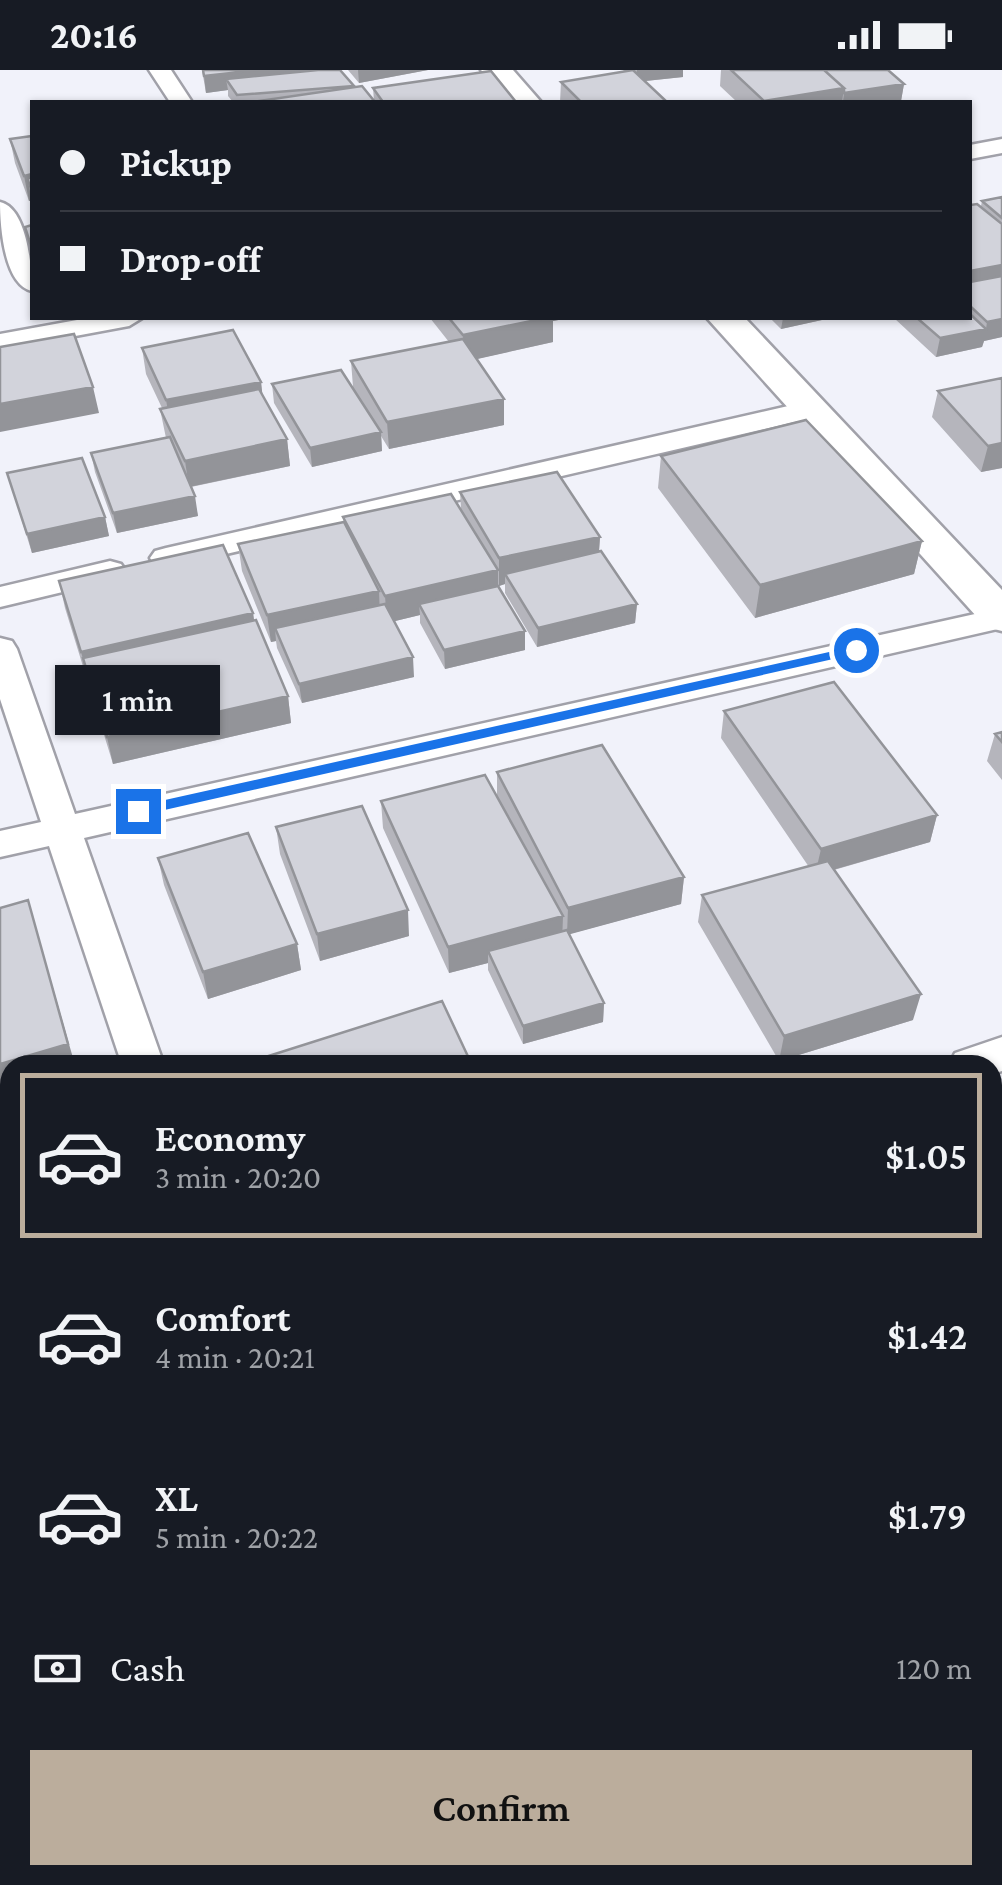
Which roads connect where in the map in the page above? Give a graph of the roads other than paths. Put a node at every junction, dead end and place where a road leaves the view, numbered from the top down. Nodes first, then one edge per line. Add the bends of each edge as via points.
1 (160, 70) edge
2 (496, 70) edge
3 (180, 100) edge
4 (524, 100) edge
5 (1002, 146) edge
6 (972, 152) edge
7 (0, 209) edge
8 (30, 278) edge
9 (106, 320) edge
10 (727, 320) edge
11 (51, 325) edge
12 (0, 342) edge
13 (810, 410) junction
14 (0, 596) edge
15 (1002, 618) edge
16 (0, 649) edge
17 (61, 828) junction
18 (0, 844) edge
19 (140, 1055) edge

1 - 3 street
2 - 4 street
5 - 6 street
7 - 8 street
9 - 11 street
10 - 13 street
11 - 12 street
13 - 14 street
13 - 15 street
15 - 17 street
16 - 17 street
17 - 18 street
17 - 19 street

